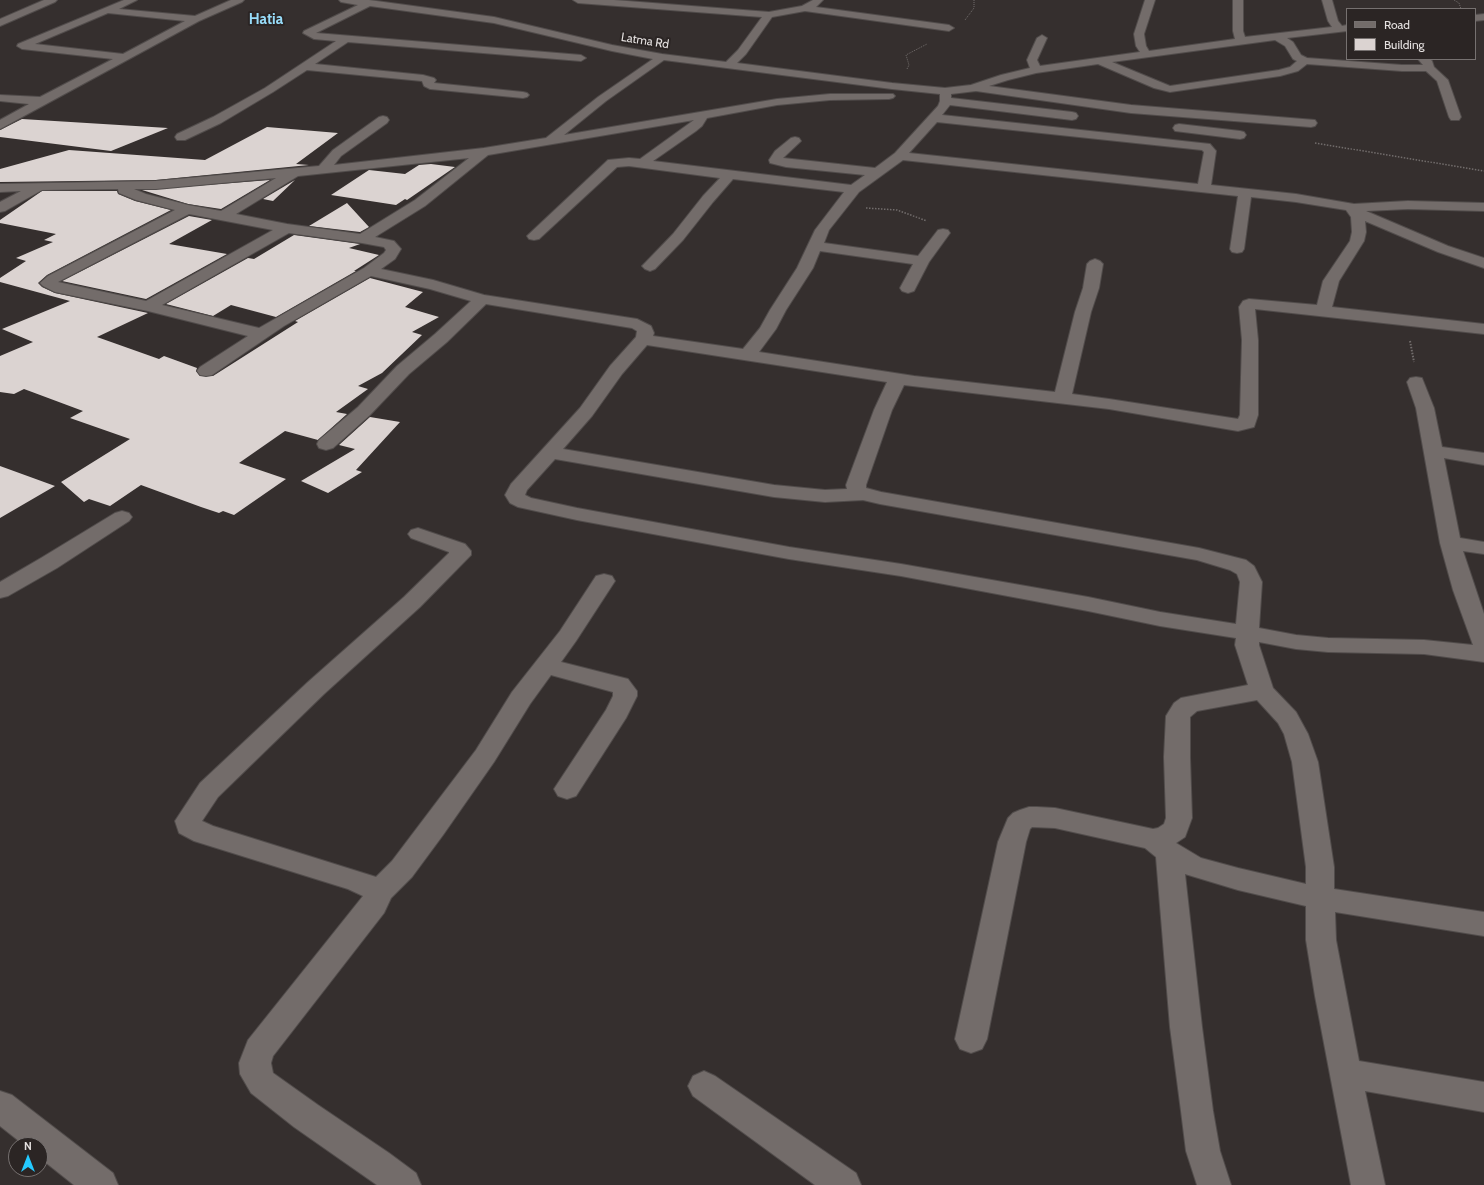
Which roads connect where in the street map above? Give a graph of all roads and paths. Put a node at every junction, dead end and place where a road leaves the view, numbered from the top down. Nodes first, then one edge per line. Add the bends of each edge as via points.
1 (52, 0) edge
2 (132, 0) edge
3 (239, 0) edge
4 (344, 0) edge
5 (415, 0) edge
6 (578, 0) edge
7 (673, 0) edge
8 (722, 0) edge
9 (818, 0) edge
10 (1150, 0) edge
11 (1238, 0) edge
12 (1327, 0) edge
13 (1454, 0) edge
14 (370, 3) junction
15 (399, 6) junction
16 (664, 6) junction
17 (805, 8) junction
18 (1461, 8) edge
19 (105, 10) junction
20 (710, 10) junction
21 (769, 15) junction
22 (196, 19) junction
23 (0, 23) edge
24 (949, 28) dead end
25 (1343, 28) edge
26 (1276, 36) junction
27 (347, 38) junction
28 (1042, 38) dead end
29 (1241, 41) junction
30 (1146, 54) junction
31 (125, 57) junction
32 (662, 57) junction
33 (581, 58) dead end
34 (1098, 61) junction
35 (1305, 61) junction
36 (1426, 64) edge
37 (729, 65) junction
38 (303, 66) junction
39 (1038, 70) junction
40 (973, 88) junction
41 (523, 95) dead end
42 (945, 96) junction
43 (0, 98) edge
44 (42, 101) junction
45 (702, 115) junction
46 (1084, 117) dead end
47 (1455, 117) dead end
48 (935, 118) junction
49 (383, 120) dead end
50 (1311, 123) dead end
51 (0, 126) edge
52 (1168, 127) dead end
53 (1240, 135) dead end
54 (181, 137) dead end
55 (550, 140) junction
56 (795, 141) dead end
57 (484, 152) junction
58 (1372, 152) dead end
59 (900, 156) junction
60 (642, 164) junction
61 (322, 169) junction
62 (1484, 171) edge
63 (294, 172) junction
64 (876, 172) junction
65 (730, 175) junction
66 (42, 186) junction
67 (116, 186) junction
68 (0, 188) edge
69 (1204, 189) junction
70 (1245, 193) junction
71 (850, 194) junction
72 (1484, 207) edge
73 (0, 208) edge
74 (187, 209) junction
75 (1354, 210) junction
76 (225, 216) junction
77 (287, 228) junction
78 (943, 233) joint
79 (534, 236) dead end
80 (362, 239) junction
81 (814, 246) junction
82 (1237, 249) dead end
83 (922, 261) junction
84 (1484, 263) edge
85 (1095, 264) dead end
86 (650, 266) dead end
87 (369, 271) junction
88 (908, 288) dead end
89 (482, 299) junction
90 (148, 306) junction
91 (1323, 311) junction
92 (1406, 320) junction
93 (1484, 329) edge
94 (262, 334) junction
95 (643, 339) junction
96 (748, 355) junction
97 (206, 371) dead end
98 (898, 378) junction
99 (1416, 382) joint
100 (1062, 398) junction
101 (326, 444) dead end
102 (1433, 450) junction
103 (549, 452) junction
104 (1484, 459) edge
105 (861, 494) junction
106 (122, 518) dead end
107 (418, 534) dead end
108 (1450, 543) junction
109 (1484, 548) edge
110 (604, 581) dead end
111 (0, 592) edge
112 (1247, 633) junction
113 (1484, 644) edge
114 (1484, 654) edge
115 (546, 666) junction
116 (1262, 691) junction
117 (567, 789) dead end
118 (1161, 846) junction
119 (378, 892) junction
120 (1320, 898) junction
121 (1484, 924) edge
122 (971, 1039) dead end
123 (1346, 1073) junction
124 (704, 1086) dead end
125 (1484, 1097) edge
126 (0, 1106) edge
127 (101, 1185) edge
128 (404, 1185) edge
129 (844, 1185) edge
130 (1214, 1185) edge
131 (1368, 1185) edge

1 - 23 street
2 - 19 street
3 - 22 street
4 - 14 street, Latma Rd
5 - 15 street
6 - 16 street
7 - 16 street
8 - 20 street
9 - 17 street
10 - 30 street via 1140,34 1141,46
11 - 29 street via 1238,31
12 - 25 street via 1333,21
13 - 18 path
14 - 15 street, Latma Rd
14 - 27 street via 308,33 314,36
15 - 32 street, Latma Rd via 494,20
16 - 20 street
17 - 21 street
17 - 24 street
19 - 22 street
19 - 31 street via 22,46
20 - 21 street
21 - 37 street via 742,52
22 - 31 street
25 - 26 street
26 - 29 street
26 - 35 street via 1289,44 1297,57
27 - 33 street
27 - 38 street
28 - 39 street via 1032,60
29 - 30 street
30 - 34 street
31 - 44 street
32 - 37 street, Latma Rd
32 - 55 street
34 - 35 street via 1170,89 1280,73 1294,69
34 - 39 street
35 - 36 street via 1402,68
36 - 47 street via 1442,80
37 - 42 street, Latma Rd via 892,86
38 - 41 street via 417,77 430,80 430,86
38 - 54 street via 217,120
39 - 40 street via 1005,77
40 - 42 street
40 - 50 street via 1131,109
42 - 45 street via 804,99
42 - 46 street
42 - 48 street via 943,107
43 - 44 street
44 - 51 street
45 - 55 street
45 - 60 street via 692,128
48 - 59 street
48 - 69 street via 1206,147 1210,151
49 - 61 street via 337,153
52 - 53 street
55 - 57 street
56 - 64 street via 775,160
57 - 61 street
57 - 80 street via 420,203
58 - 62 path
59 - 64 street
59 - 69 street
60 - 65 street
60 - 79 street via 620,162 609,166
61 - 63 street
63 - 67 street via 156,185
63 - 76 street
64 - 71 street
65 - 71 street
65 - 86 street
66 - 67 street
66 - 68 street
66 - 73 street
67 - 74 street via 141,197
69 - 70 street
70 - 75 street via 1296,198
70 - 82 street
71 - 78 path via 856,205 897,210 914,215 926,220
71 - 81 street via 822,230
72 - 75 street via 1408,205
74 - 76 street
74 - 90 street via 53,278 48,283 55,287
75 - 84 street via 1442,249
75 - 91 street via 1358,217 1357,241 1331,281
76 - 77 street
77 - 80 street
77 - 90 street
78 - 83 street
80 - 87 street via 389,244 394,249 390,256
81 - 83 street
81 - 96 street via 805,268 768,329
83 - 88 street
85 - 100 street
87 - 89 street
87 - 94 street
89 - 95 street via 637,324 645,329
89 - 101 street
90 - 94 street
91 - 92 street
91 - 100 street via 1248,304 1250,340 1247,423
92 - 93 street
92 - 99 path
94 - 97 street
95 - 96 street
95 - 103 street via 616,370 586,412
96 - 98 street
98 - 100 street
98 - 105 street via 883,410 856,485 857,492
99 - 102 street via 1425,408
102 - 104 street
102 - 108 street
103 - 105 street via 774,491 825,496
103 - 112 street via 518,488 515,495 517,499 585,516
105 - 112 street via 1199,554 1238,565 1246,572 1251,582
106 - 111 street
107 - 119 street via 458,548 460,555 209,790 188,821 189,826 195,830 357,880
108 - 109 street
108 - 113 street
110 - 115 street
112 - 114 street via 1302,643 1424,647
112 - 116 street via 1246,645
115 - 117 street via 614,683 624,687 625,691 617,712
115 - 119 street via 433,828 402,869
116 - 118 street via 1190,704 1178,716 1179,818 1175,830 1165,837
116 - 120 street via 1288,718 1305,762 1320,867
118 - 120 street via 1201,868
118 - 122 street via 1055,818 1029,817 1022,820 1012,842
118 - 130 street via 1203,1151
119 - 128 street via 374,905 259,1050 256,1074 262,1083 306,1116
120 - 121 street
120 - 123 street via 1321,940
123 - 125 street
123 - 131 street
124 - 129 street
126 - 127 street

